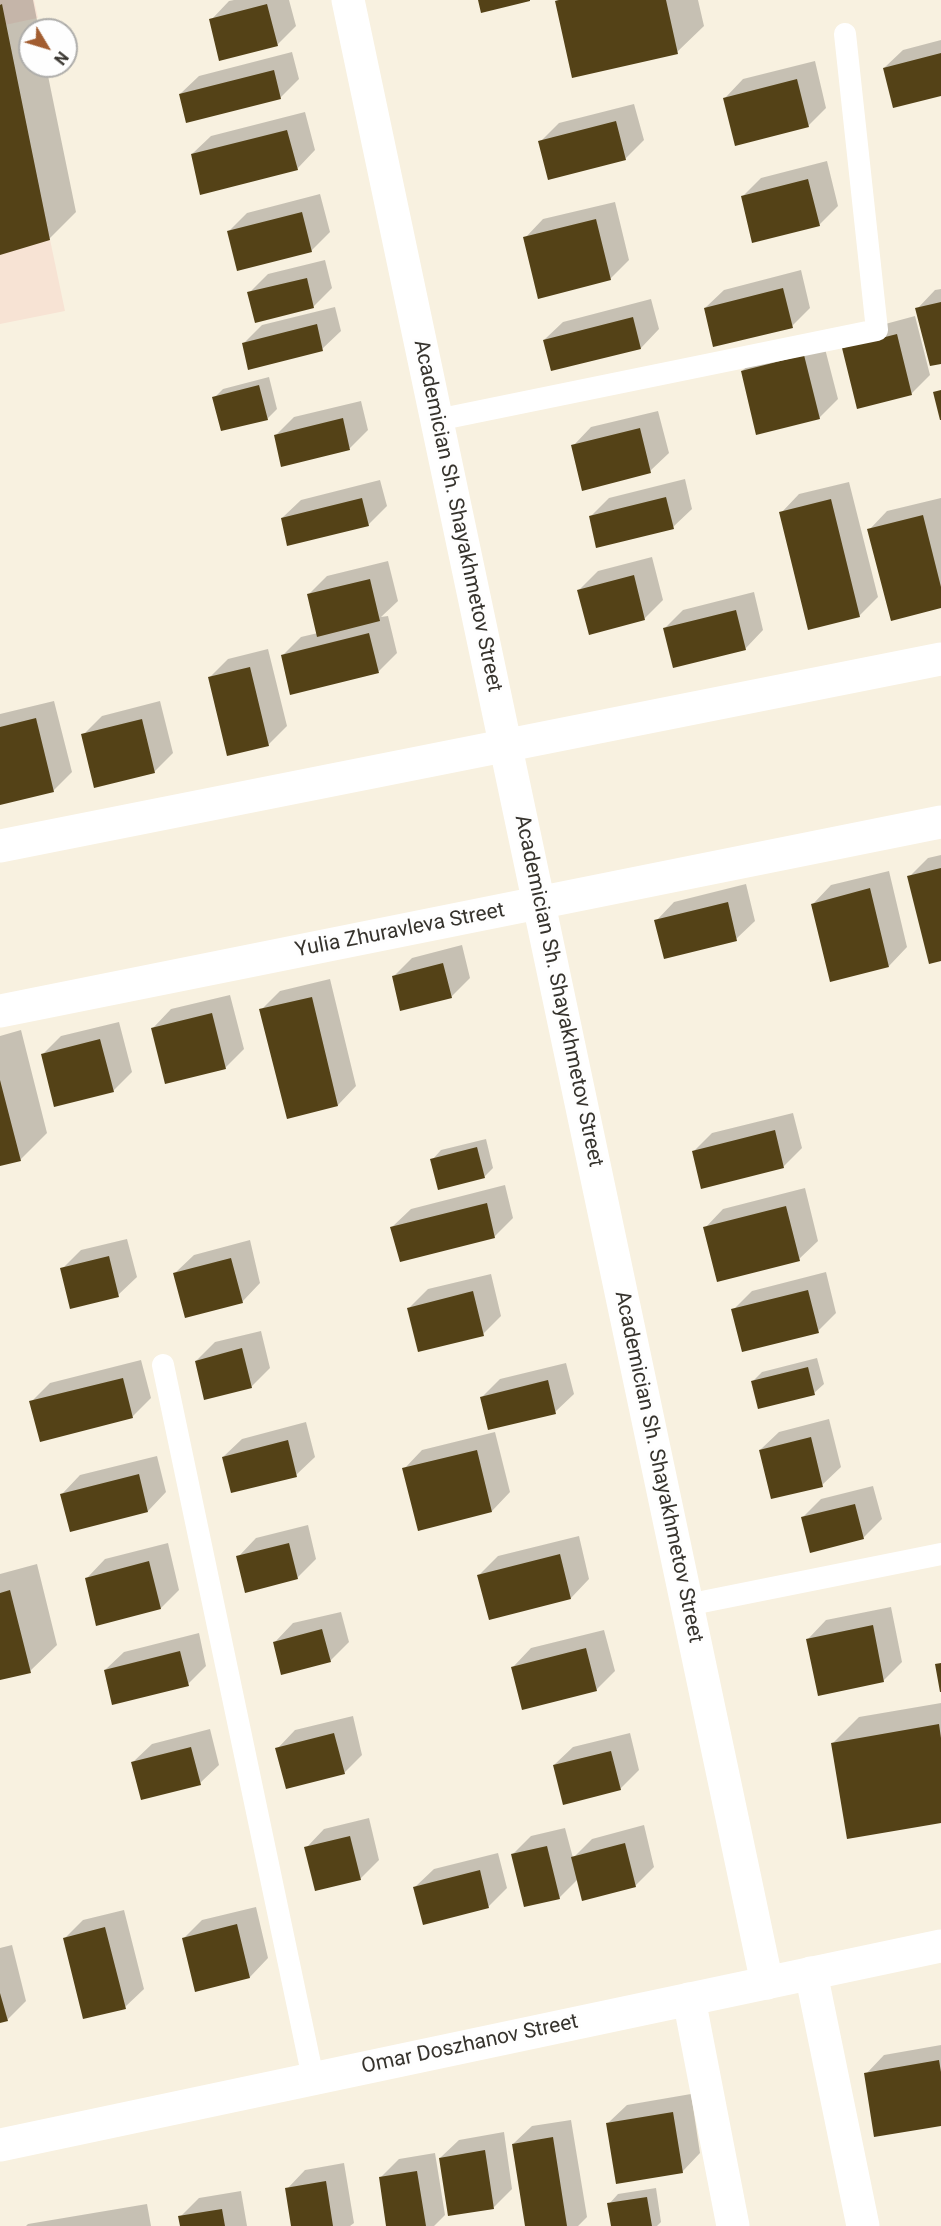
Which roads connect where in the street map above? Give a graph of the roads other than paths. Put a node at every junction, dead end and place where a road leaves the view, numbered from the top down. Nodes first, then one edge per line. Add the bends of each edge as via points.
1 (348, 0) edge
2 (845, 34) dead end
3 (437, 420) junction
4 (941, 659) edge
5 (505, 746) junction
6 (941, 822) edge
7 (0, 846) edge
8 (539, 903) junction
9 (0, 1011) edge
10 (163, 1365) dead end
11 (941, 1554) edge
12 (687, 1605) junction
13 (941, 1946) edge
14 (811, 1973) junction
15 (767, 1983) junction
16 (689, 1999) junction
17 (314, 2078) junction
18 (0, 2145) edge
19 (733, 2226) edge
20 (863, 2226) edge

1 - 3 street, Academician Sh. Shayakhmetov Street
2 - 3 lane via 877,330
3 - 5 street, Academician Sh. Shayakhmetov Street
4 - 5 street
5 - 7 street
5 - 8 street, Academician Sh. Shayakhmetov Street
6 - 8 street, Yulia Zhuravleva Street
8 - 9 street, Yulia Zhuravleva Street
8 - 12 street, Academician Sh. Shayakhmetov Street
10 - 17 lane
11 - 12 lane
12 - 15 street, Academician Sh. Shayakhmetov Street
13 - 14 street, Omar Doszhanov Street
14 - 15 street, Omar Doszhanov Street
14 - 20 street
15 - 16 street, Omar Doszhanov Street
16 - 17 street, Omar Doszhanov Street
16 - 19 street
17 - 18 street, Omar Doszhanov Street

